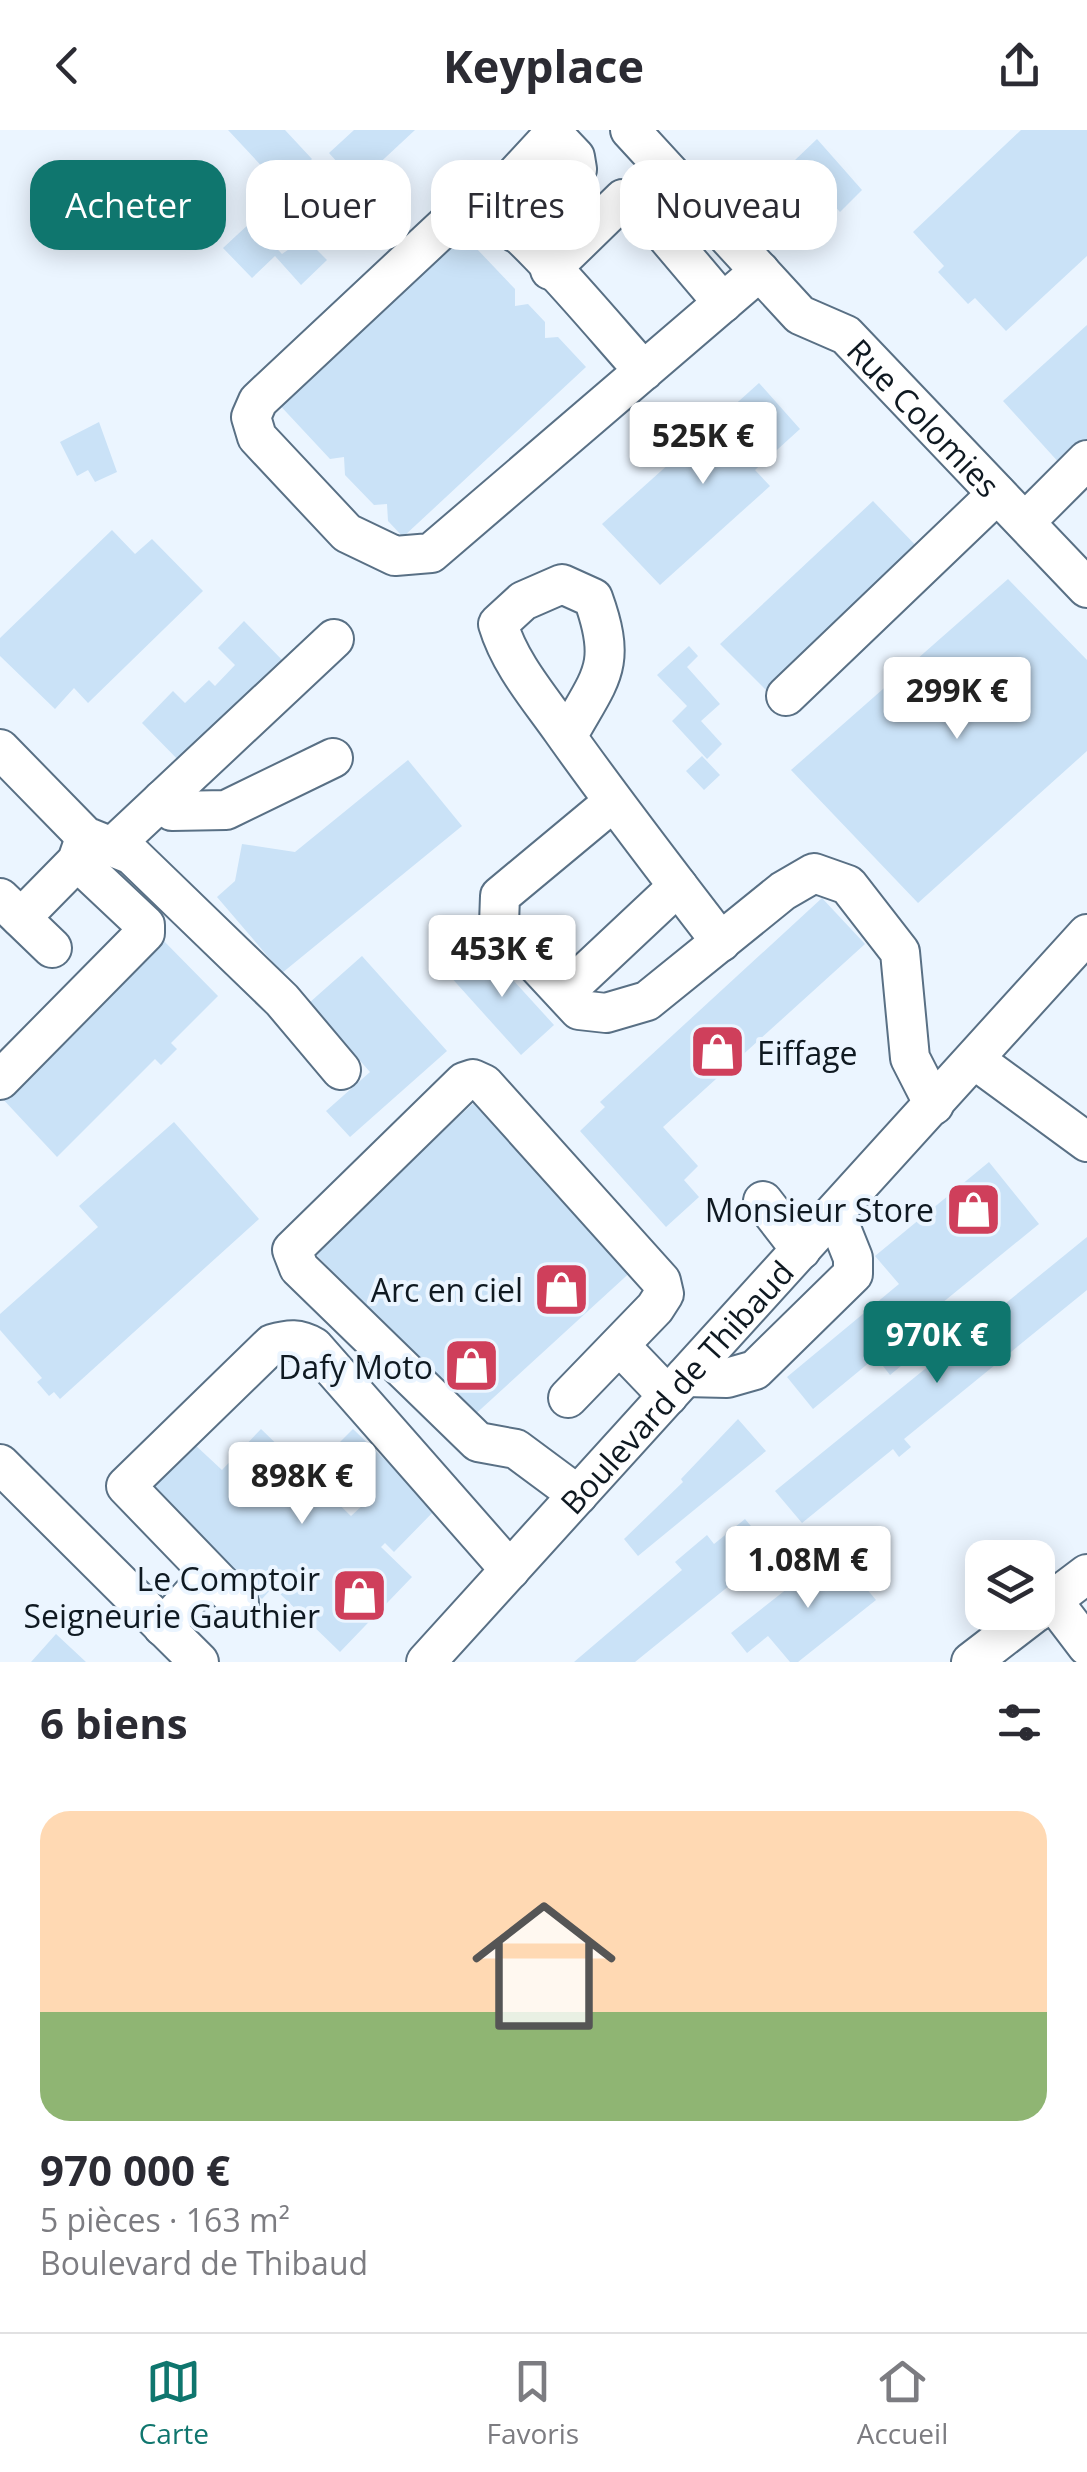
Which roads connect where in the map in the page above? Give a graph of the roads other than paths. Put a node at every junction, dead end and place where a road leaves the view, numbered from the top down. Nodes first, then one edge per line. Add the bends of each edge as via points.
1 (630, 130) edge
2 (529, 160) edge
3 (576, 160) edge
4 (431, 239) edge
5 (532, 250) edge
6 (550, 270) junction
7 (760, 271) junction
8 (723, 303) junction
9 (644, 372) junction
10 (1087, 460) edge
11 (998, 494) junction
12 (1024, 522) junction
13 (1087, 588) edge
14 (334, 638) dead end
15 (786, 696) dead end
16 (567, 737) dead end
17 (0, 748) edge
18 (333, 758) dead end
19 (162, 800) junction
20 (613, 802) junction
21 (91, 848) junction
22 (678, 886) junction
23 (11, 908) edge
24 (1087, 934) edge
25 (721, 942) junction
26 (52, 948) dead end
27 (564, 993) junction
28 (976, 1060) junction
29 (341, 1070) dead end
30 (0, 1080) edge
31 (934, 1105) junction
32 (1087, 1142) edge
33 (763, 1202) dead end
34 (835, 1212) junction
35 (801, 1250) junction
36 (621, 1348) junction
37 (676, 1387) junction
38 (568, 1398) dead end
39 (0, 1464) edge
40 (578, 1495) junction
41 (510, 1570) junction
42 (1087, 1574) edge
43 (210, 1575) junction
44 (1055, 1603) edge
45 (239, 1604) dead end
46 (163, 1627) junction
47 (1022, 1630) edge
48 (1047, 1630) edge
49 (1087, 1646) edge
50 (199, 1662) edge
51 (426, 1662) edge
52 (971, 1662) edge

1 - 7 street, Rue Colomies
2 - 3 street via 557,138
4 - 9 street via 258,400 251,417 257,437 347,533 396,556 431,552
5 - 6 street
6 - 8 street via 623,199 635,199
6 - 9 street
7 - 8 street
7 - 11 street, Rue Colomies via 800,314 846,334
8 - 9 street
10 - 12 street
11 - 12 street, Rue Colomies
11 - 15 street
12 - 13 street, Rue Colomies
14 - 19 street
16 - 20 street
17 - 21 street
18 - 19 street via 226,810 172,810
19 - 21 street
20 - 22 street
20 - 27 street via 500,896 499,924
21 - 23 street
21 - 29 street via 132,855 282,1000
21 - 30 street via 145,932
22 - 25 street
22 - 27 street
23 - 26 street
24 - 28 street, Boulevard de Thibaud
25 - 27 street via 647,1001 606,1013 579,1010
25 - 31 street via 814,873 848,886 900,952 910,1058
28 - 31 street, Boulevard de Thibaud
28 - 32 street
31 - 34 street, Boulevard de Thibaud
33 - 35 street
34 - 35 street, Boulevard de Thibaud
34 - 37 street via 854,1258 852,1274 755,1370
35 - 37 street, Boulevard de Thibaud
36 - 37 street
36 - 38 street
36 - 40 street via 664,1294 661,1281 473,1079 292,1250 299,1268 478,1442 516,1449
37 - 40 street, Boulevard de Thibaud
39 - 46 street
40 - 41 street, Boulevard de Thibaud
41 - 43 street via 301,1339 272,1344 115,1478
41 - 51 street, Boulevard de Thibaud
42 - 44 street
43 - 45 street
43 - 46 street
46 - 50 street
47 - 52 street
48 - 49 street

